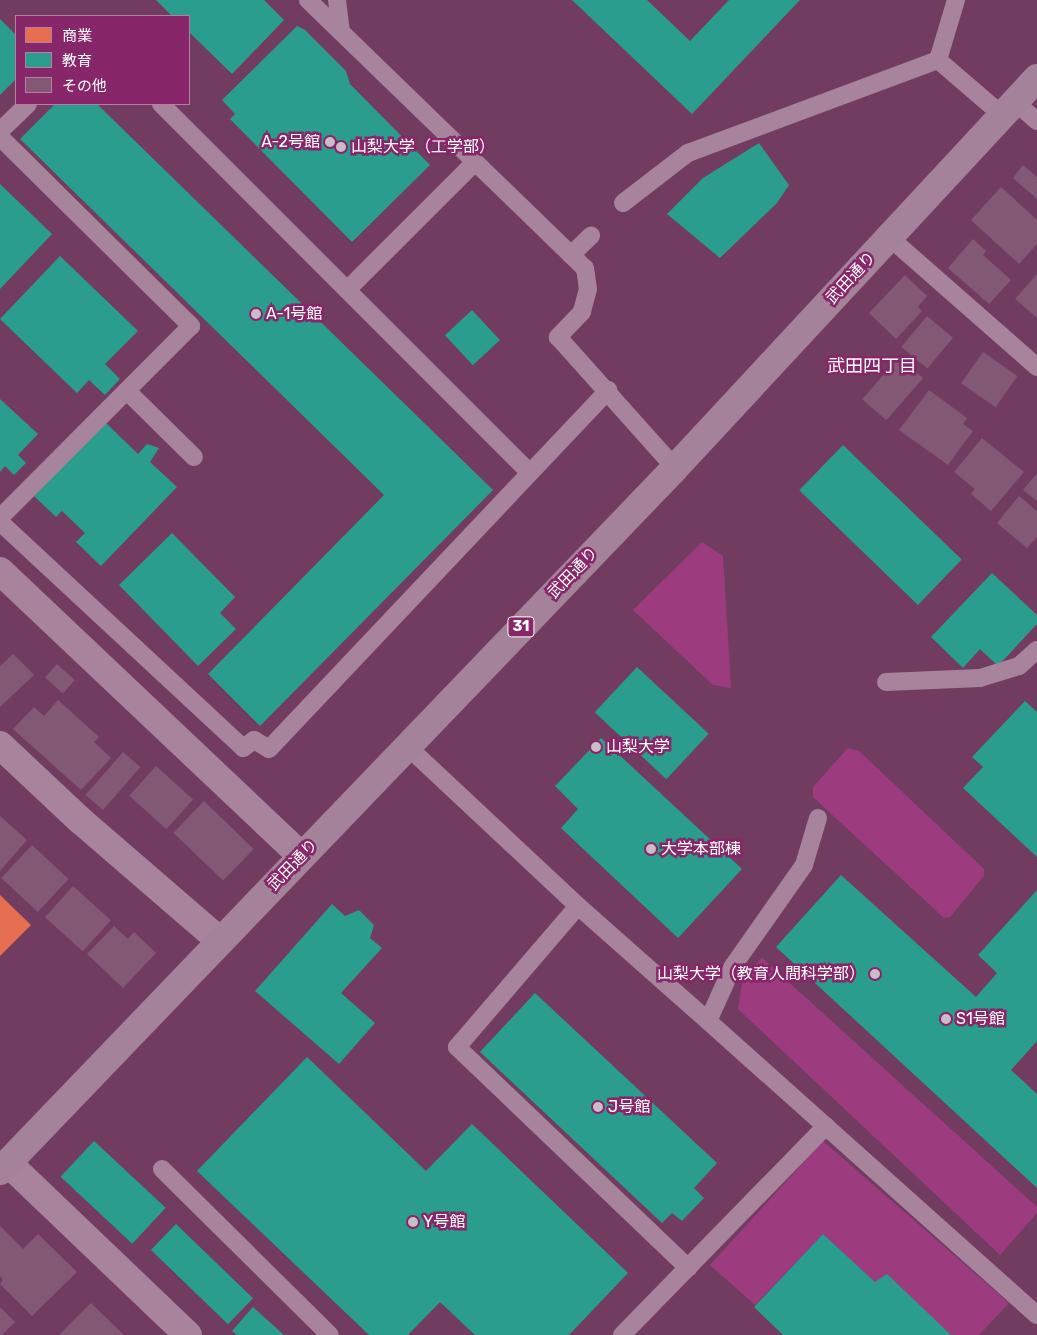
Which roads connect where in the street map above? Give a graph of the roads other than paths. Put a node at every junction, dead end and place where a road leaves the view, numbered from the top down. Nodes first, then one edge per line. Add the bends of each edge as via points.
1 (308, 0) edge
2 (337, 0) edge
3 (956, 0) edge
4 (341, 32) junction
5 (938, 60) junction
6 (1037, 78) edge
7 (27, 105) edge
8 (162, 105) edge
9 (1008, 109) junction
10 (1037, 121) edge
11 (0, 131) edge
12 (0, 137) edge
13 (476, 162) junction
14 (623, 203) dead end
15 (591, 236) dead end
16 (889, 237) junction
17 (572, 255) junction
18 (347, 290) junction
19 (1037, 367) edge
20 (608, 390) junction
21 (127, 391) junction
22 (194, 457) dead end
23 (674, 468) junction
24 (528, 471) junction
25 (0, 520) edge
26 (0, 571) edge
27 (1037, 650) edge
28 (886, 682) dead end
29 (0, 745) edge
30 (407, 746) junction
31 (818, 818) dead end
32 (301, 856) junction
33 (578, 906) junction
34 (219, 940) junction
35 (708, 1021) junction
36 (826, 1126) junction
37 (3, 1163) edge
38 (162, 1169) dead end
39 (688, 1268) junction
40 (1037, 1315) edge
41 (188, 1335) edge
42 (330, 1335) edge
43 (622, 1335) edge

1 - 4 lane
2 - 4 lane
3 - 5 lane
4 - 13 lane
5 - 9 lane
5 - 14 lane via 688,154
6 - 9 main road, 武田通り / 31
7 - 11 lane
8 - 18 lane
9 - 10 lane
9 - 16 main road, 武田通り / 31
12 - 21 lane via 191,326
13 - 17 lane
13 - 18 lane
15 - 17 lane
16 - 19 lane
16 - 23 main road, 武田通り / 31
17 - 20 lane via 584,268 588,289 582,312 558,337
18 - 24 lane
20 - 23 lane
20 - 24 lane
21 - 22 lane
21 - 25 lane
23 - 30 main road, 武田通り / 31
24 - 25 lane via 268,749 254,740 243,748
26 - 32 street
27 - 28 lane via 1019,666 980,678
29 - 34 street via 80,820
30 - 32 main road, 武田通り / 31
30 - 33 lane
31 - 35 lane via 804,865 733,966
32 - 34 main road, 武田通り / 31
33 - 35 lane
33 - 39 lane via 457,1047
34 - 37 main road, 武田通り / 31
35 - 36 lane
36 - 39 lane
36 - 40 lane
37 - 41 street
38 - 42 lane
39 - 43 lane

